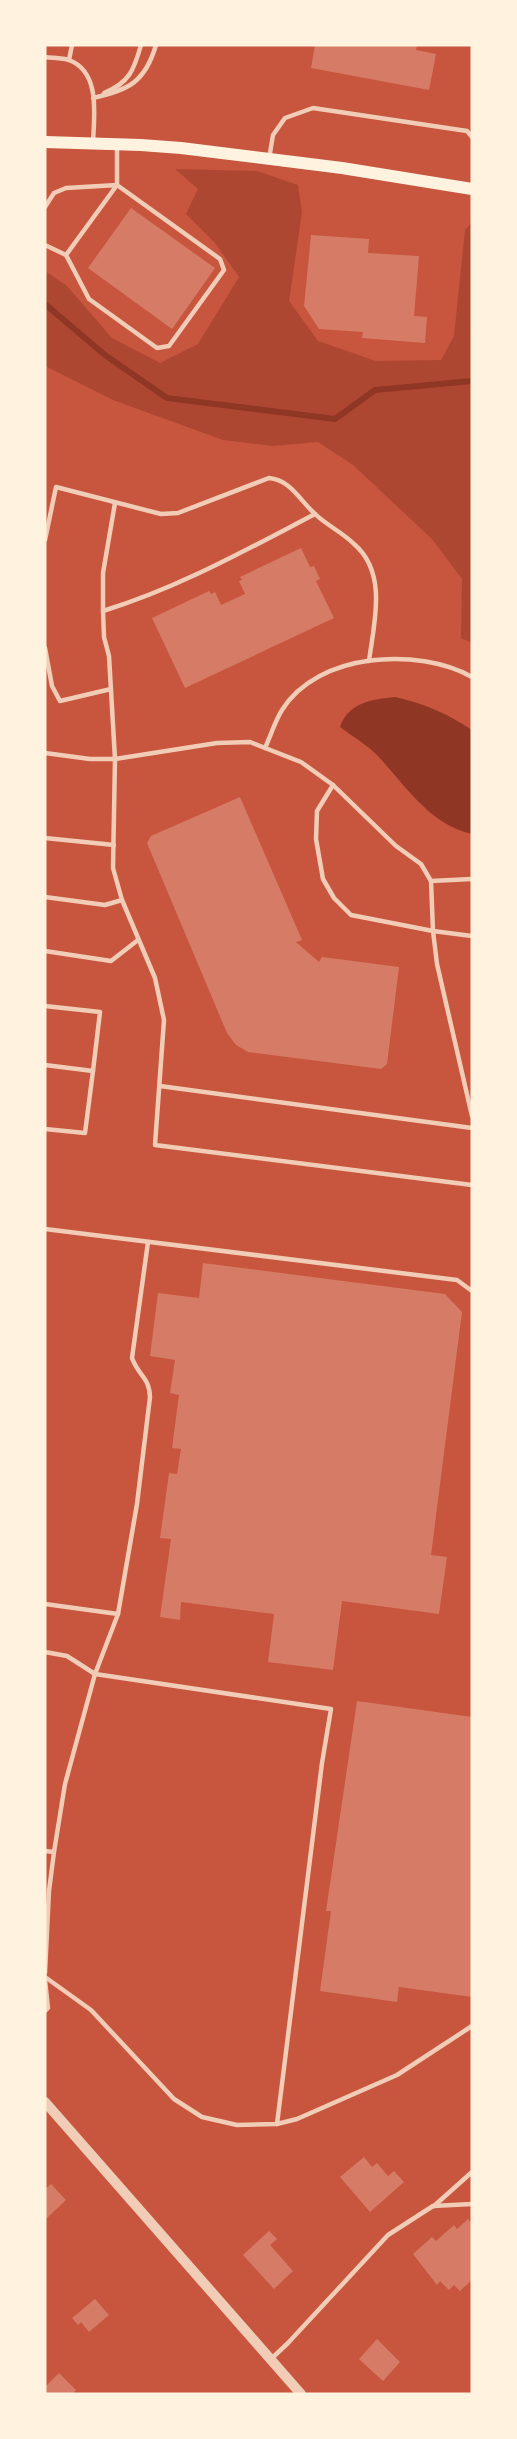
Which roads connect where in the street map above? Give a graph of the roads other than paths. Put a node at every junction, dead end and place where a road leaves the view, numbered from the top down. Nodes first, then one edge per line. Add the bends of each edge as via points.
1 (72, 45) edge
2 (141, 45) edge
3 (156, 45) edge
4 (45, 57) edge
5 (69, 60) junction
6 (93, 98) junction
7 (472, 137) edge
8 (45, 142) edge
9 (93, 143) junction
10 (117, 144) junction
11 (269, 160) junction
12 (117, 185) junction
13 (472, 189) edge
14 (45, 207) edge
15 (45, 245) edge
16 (66, 255) junction
17 (115, 503) junction
18 (315, 514) junction
19 (45, 540) edge
20 (104, 611) junction
21 (45, 648) edge
22 (369, 661) junction
23 (472, 676) edge
24 (111, 689) junction
25 (265, 748) junction
26 (45, 753) edge
27 (115, 759) junction
28 (333, 785) junction
29 (45, 838) edge
30 (114, 845) junction
31 (472, 879) edge
32 (431, 881) junction
33 (45, 897) edge
34 (122, 900) junction
35 (433, 931) junction
36 (472, 936) edge
37 (138, 940) junction
38 (45, 951) edge
39 (45, 1006) edge
40 (45, 1065) edge
41 (93, 1071) junction
42 (160, 1086) junction
43 (472, 1116) edge
44 (472, 1128) edge
45 (45, 1129) edge
46 (472, 1185) edge
47 (45, 1228) edge
48 (148, 1242) junction
49 (472, 1292) edge
50 (45, 1604) edge
51 (118, 1614) junction
52 (45, 1652) edge
53 (95, 1674) junction
54 (45, 1851) edge
55 (54, 1852) junction
56 (45, 1977) edge
57 (45, 2011) edge
58 (472, 2026) edge
59 (45, 2102) edge
60 (277, 2124) junction
61 (472, 2172) edge
62 (472, 2204) edge
63 (433, 2206) junction
64 (270, 2360) junction
65 (301, 2394) edge

1 - 5 lane
2 - 6 lane via 130,75
3 - 6 lane via 151,63 132,86
4 - 5 lane
5 - 6 lane via 84,70
6 - 9 lane
7 - 11 lane via 467,131 313,108 285,118 273,135
8 - 9 main road
9 - 10 main road
10 - 11 main road
10 - 12 lane
11 - 13 main road
12 - 14 lane via 66,188 54,193
12 - 16 lane
12 - 16 lane via 220,259 224,270 169,346 157,348 89,299
15 - 16 lane
17 - 18 lane via 161,514 178,513 269,478 281,479
17 - 19 lane via 56,487
17 - 20 lane via 103,573
18 - 20 lane via 146,598
18 - 22 lane via 356,545 371,569 376,604
20 - 24 lane
21 - 24 lane via 52,686 60,701
22 - 23 lane via 405,657
22 - 25 lane via 336,669 298,692 282,709
24 - 27 lane
25 - 27 lane via 250,742 217,743
25 - 28 lane via 302,762
26 - 27 lane
27 - 30 lane
28 - 32 lane via 396,846 421,864
28 - 35 lane via 317,811 316,839 323,879 334,898 351,915
29 - 30 lane
30 - 34 lane via 113,868
31 - 32 lane
32 - 35 lane
33 - 34 lane via 105,905
34 - 37 lane
35 - 36 lane
35 - 43 lane
37 - 38 lane via 111,961
37 - 42 lane via 155,978 164,1020
39 - 41 lane via 100,1012
40 - 41 lane
41 - 45 lane via 85,1133
42 - 44 lane
42 - 46 lane via 155,1145
47 - 48 lane
48 - 49 lane via 457,1280
48 - 51 lane via 132,1358 149,1384 150,1397
50 - 51 lane
51 - 53 lane
52 - 53 lane via 67,1656
53 - 55 lane via 65,1784
53 - 60 lane via 331,1709
54 - 55 lane
55 - 56 lane
56 - 57 lane
56 - 60 lane via 91,2010 174,2099 202,2117 237,2125
58 - 60 lane via 397,2075
59 - 64 street
61 - 63 lane
62 - 63 lane
63 - 64 lane via 388,2235
64 - 65 street

